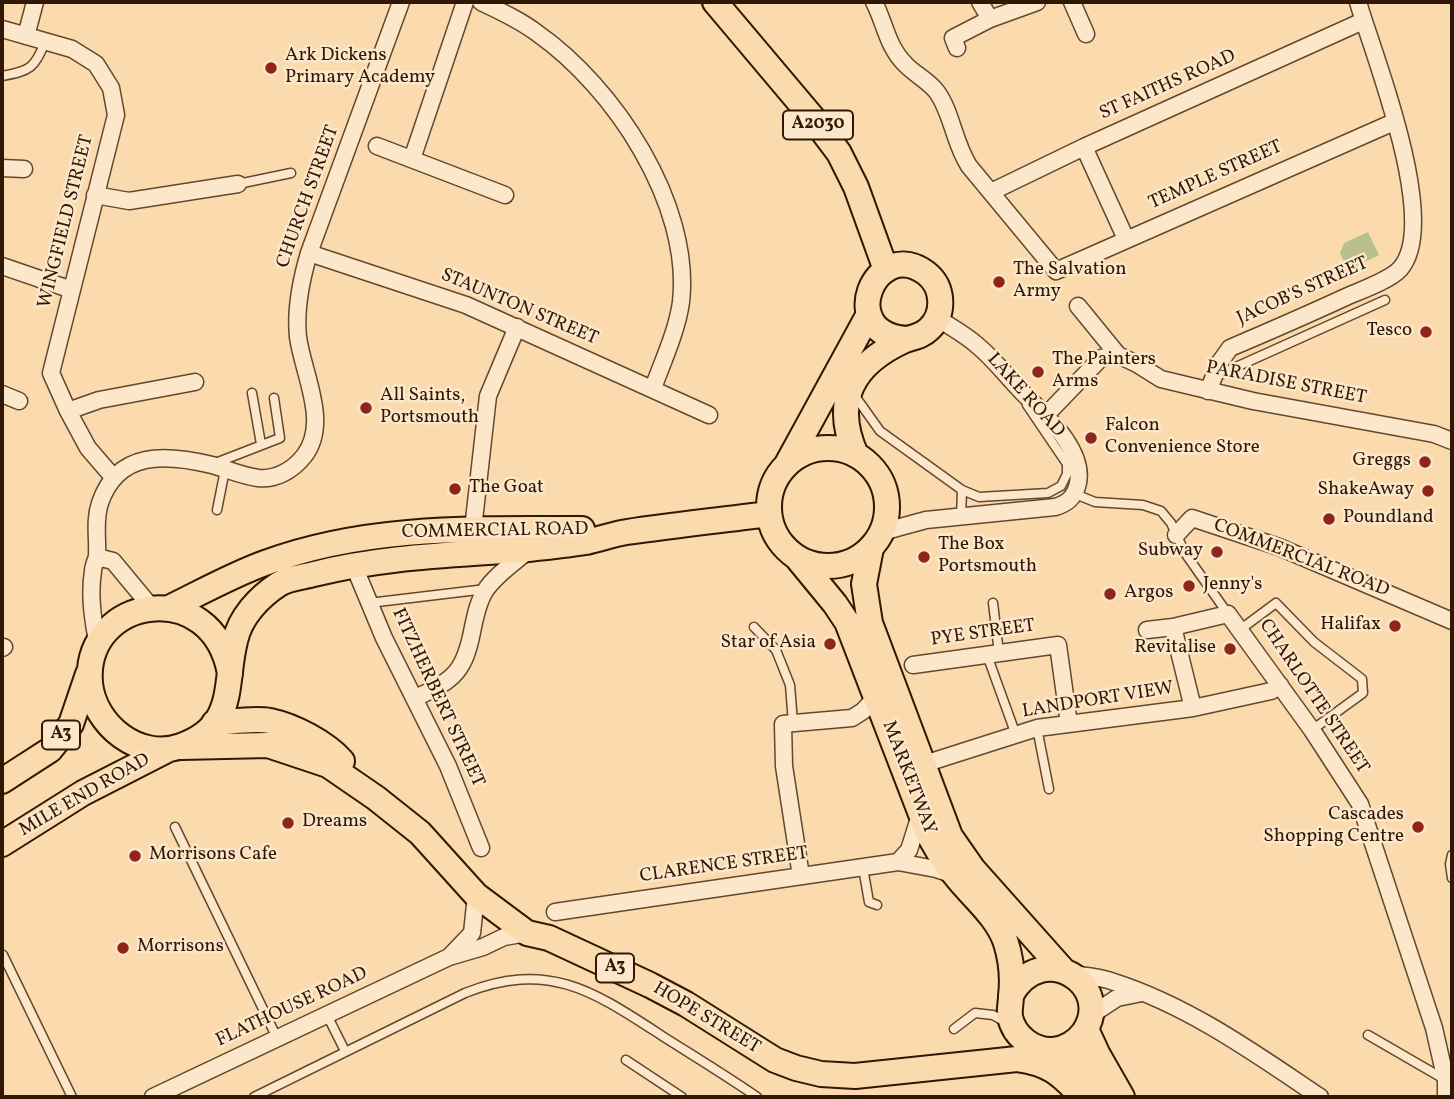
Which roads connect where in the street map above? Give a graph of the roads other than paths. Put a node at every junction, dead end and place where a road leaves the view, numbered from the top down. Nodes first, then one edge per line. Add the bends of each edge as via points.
1 (35, 2) edge
2 (401, 2) edge
3 (465, 2) edge
4 (481, 2) edge
5 (715, 2) edge
6 (874, 2) edge
7 (980, 2) edge
8 (1037, 2) edge
9 (1072, 2) edge
10 (1358, 2) edge
11 (990, 19) junction
12 (1363, 21) junction
13 (2, 29) edge
14 (1086, 34) dead end
15 (26, 36) junction
16 (45, 41) junction
17 (957, 48) dead end
18 (2, 76) edge
19 (1394, 121) junction
20 (377, 146) dead end
21 (1084, 147) junction
22 (412, 159) junction
23 (2, 168) edge
24 (24, 169) dead end
25 (291, 173) dead end
26 (238, 184) joint
27 (991, 192) junction
28 (95, 195) junction
29 (505, 195) dead end
30 (1126, 239) junction
31 (309, 253) junction
32 (2, 266) edge
33 (886, 270) junction
34 (72, 290) junction
35 (1385, 300) dead end
36 (1078, 306) dead end
37 (869, 314) junction
38 (937, 318) junction
39 (517, 327) junction
40 (908, 339) junction
41 (1118, 355) junction
42 (1216, 376) junction
43 (195, 383) dead end
44 (850, 387) junction
45 (653, 388) junction
46 (1021, 391) junction
47 (1208, 391) junction
48 (252, 393) dead end
49 (2, 394) edge
50 (274, 398) dead end
51 (19, 401) dead end
52 (68, 411) junction
53 (709, 415) dead end
54 (1046, 415) junction
55 (1452, 441) edge
56 (261, 444) junction
57 (856, 455) junction
58 (786, 464) junction
59 (218, 467) junction
60 (113, 478) junction
61 (962, 490) junction
62 (1075, 494) junction
63 (217, 510) dead end
64 (769, 514) junction
65 (961, 517) junction
66 (473, 529) junction
67 (625, 532) junction
68 (1176, 535) junction
69 (877, 540) junction
70 (530, 549) junction
71 (97, 557) junction
72 (798, 559) junction
73 (354, 566) junction
74 (486, 589) junction
75 (369, 603) junction
76 (993, 603) dead end
77 (160, 608) junction
78 (1228, 614) junction
79 (1452, 621) edge
80 (754, 627) dead end
81 (1173, 627) junction
82 (1241, 629) junction
83 (1147, 630) dead end
84 (993, 654) junction
85 (94, 656) junction
86 (913, 665) dead end
87 (230, 674) junction
88 (1280, 685) junction
89 (877, 696) junction
90 (415, 698) junction
91 (1193, 708) junction
92 (214, 723) junction
93 (788, 723) junction
94 (1069, 724) junction
95 (1037, 728) junction
96 (1312, 730) junction
97 (1016, 735) junction
98 (175, 748) junction
99 (924, 764) junction
100 (2, 781) edge
101 (1049, 789) dead end
102 (376, 798) junction
103 (920, 814) junction
104 (176, 827) dead end
105 (2, 844) edge
106 (481, 848) dead end
107 (1452, 855) edge
108 (898, 862) junction
109 (863, 868) junction
110 (954, 875) junction
111 (801, 876) junction
112 (1452, 878) edge
113 (476, 895) junction
114 (877, 905) dead end
115 (555, 912) dead end
116 (527, 933) junction
117 (3, 955) edge
118 (449, 957) junction
119 (1067, 972) junction
120 (1142, 993) junction
121 (1012, 995) junction
122 (327, 1014) junction
123 (1088, 1022) junction
124 (1013, 1026) junction
125 (954, 1029) dead end
126 (1368, 1035) dead end
127 (277, 1038) junction
128 (1063, 1048) junction
129 (345, 1051) junction
130 (626, 1060) dead end
131 (1446, 1089) edge
132 (72, 1097) edge
133 (153, 1097) edge
134 (254, 1097) edge
135 (682, 1097) edge
136 (757, 1097) edge
137 (1083, 1097) edge
138 (1104, 1097) edge
139 (1122, 1097) edge
140 (1321, 1097) edge

1 - 15 street
2 - 31 street, CHURCH STREET
3 - 22 street
4 - 45 street via 537,33 584,73 622,120 658,183 677,243 681,301
5 - 33 main road, A2030 via 839,153
6 - 27 street via 890,45 904,64 936,90 962,155
7 - 11 street
8 - 11 street
9 - 14 street
10 - 12 street, JACOB'S STREET
11 - 17 street via 953,38
12 - 19 street, JACOB'S STREET
12 - 21 street, ST FAITHS ROAD
13 - 15 street, WINGFIELD STREET
15 - 16 street, WINGFIELD STREET
16 - 18 lane via 34,65
16 - 28 street, WINGFIELD STREET via 72,48 96,64 111,88 116,115
19 - 30 street, TEMPLE STREET
19 - 42 street, JACOB'S STREET via 1414,207 1413,244 1399,270 1373,286 1230,348
20 - 22 street
21 - 27 street, ST FAITHS ROAD
21 - 30 street
22 - 29 street
23 - 24 street
25 - 26 lane
26 - 28 street via 130,201
27 - 30 street, TEMPLE STREET via 1056,271
28 - 34 street, WINGFIELD STREET
31 - 39 street, STAUNTON STREET via 466,305
31 - 59 street, CHURCH STREET via 300,282 298,337 315,421 312,441 297,464 275,477 260,478
32 - 34 street
33 - 37 main road via 872,284
33 - 38 main road via 909,265 929,275 940,295
34 - 52 street, WINGFIELD STREET via 51,373
35 - 42 lane
36 - 41 street
37 - 40 main road via 884,333
37 - 58 main road
38 - 40 main road via 920,336
38 - 46 street, LAKE ROAD via 976,344
39 - 45 street, STAUNTON STREET
39 - 66 street via 488,396
40 - 44 main road via 881,352
41 - 47 street, PARADISE STREET via 1161,379
41 - 54 street via 1101,358
42 - 47 street, JACOB'S STREET
43 - 52 street via 99,400
44 - 57 main road via 846,416
44 - 61 lane via 880,431
45 - 53 street, STAUNTON STREET
46 - 54 street, LAKE ROAD
46 - 61 lane via 1067,464 1061,486 1048,493 979,497
47 - 55 street, PARADISE STREET
48 - 56 lane
49 - 51 street
50 - 56 lane via 280,438
52 - 60 street, WINGFIELD STREET via 88,448
54 - 62 street, LAKE ROAD via 1079,467
56 - 59 lane
57 - 58 main road via 820,448
57 - 69 main road via 878,475 884,489 886,518
58 - 64 main road via 773,487
59 - 60 street, CHURCH STREET via 160,457 133,462
59 - 63 lane
60 - 71 street via 100,503
61 - 65 lane
62 - 65 street via 1055,507
62 - 68 lane via 1095,502 1155,508 1166,516
64 - 67 main road, COMMERCIAL ROAD
64 - 72 main road via 774,532
65 - 69 street via 926,520
66 - 67 main road, COMMERCIAL ROAD
66 - 77 main road, COMMERCIAL ROAD via 404,532 319,548 265,563
67 - 70 main road, COMMERCIAL ROAD
68 - 78 lane, CHARLOTTE STREET
68 - 79 street, COMMERCIAL ROAD via 1192,518 1279,547
69 - 72 main road via 856,560 837,566 817,566
69 - 99 main road, MARKETWAY via 864,584 870,623
70 - 73 main road, COMMERCIAL ROAD via 430,555
70 - 74 street
71 - 77 street via 113,561
71 - 85 street via 92,591
72 - 89 main road, MARKETWAY via 847,622
73 - 75 street, FITZHERBERT STREET
73 - 87 main road, COMMERCIAL ROAD via 281,583 256,601 235,640
74 - 75 lane
74 - 90 street via 466,660 438,688
75 - 90 street, FITZHERBERT STREET
76 - 84 lane
77 - 85 main road via 120,620 107,631
77 - 87 main road via 192,615 211,630 224,650
78 - 81 street
78 - 82 street, CHARLOTTE STREET
80 - 93 lane via 776,650 790,685
81 - 83 street
81 - 91 street
82 - 88 street, CHARLOTTE STREET
82 - 96 lane via 1276,603 1314,642 1362,679 1363,693
84 - 86 street, PYE STREET
84 - 94 street, PYE STREET via 1058,645
84 - 97 lane
85 - 98 main road via 90,682 98,712 107,725 132,743
85 - 100 main road, A3 via 71,724 50,750
87 - 92 main road via 227,700
88 - 91 street, LANDPORT VIEW via 1271,691
88 - 96 street, CHARLOTTE STREET
89 - 93 street via 852,718
89 - 103 main road, MARKETWAY
90 - 106 street, FITZHERBERT STREET via 449,766
91 - 94 street, LANDPORT VIEW
92 - 98 main road
92 - 102 main road, HOPE STREET / A3 via 269,721 293,729 335,753
93 - 111 street via 784,766
94 - 95 street, LANDPORT VIEW
95 - 97 street, LANDPORT VIEW
95 - 101 lane
96 - 131 street, CHARLOTTE STREET via 1360,804 1434,1028
97 - 99 street, LANDPORT VIEW
98 - 102 main road, HOPE STREET / A3 via 268,745 328,765
98 - 105 main road, MILE END ROAD / A3 via 83,793
99 - 119 main road, MARKETWAY via 950,836 973,869
102 - 113 main road, HOPE STREET / A3 via 420,833
103 - 108 street via 909,850
103 - 110 main road, MARKETWAY
104 - 127 lane
107 - 112 lane
108 - 109 street, CLARENCE STREET
108 - 110 street, CLARENCE STREET
109 - 111 street, CLARENCE STREET
109 - 114 lane via 869,902
110 - 121 main road, MARKETWAY via 1006,940
111 - 115 street, CLARENCE STREET
113 - 116 main road, HOPE STREET / A3
113 - 118 street via 472,933
116 - 118 street via 503,936
116 - 137 main road, HOPE STREET / A3 via 549,938 650,985 796,1068 865,1076 1017,1059 1052,1069
117 - 132 lane
118 - 122 street, FLATHOUSE ROAD
119 - 120 street
119 - 121 main road via 1038,970 1017,984
119 - 123 main road via 1087,992
120 - 123 street via 1116,998
120 - 140 street via 1255,1053
121 - 124 main road
122 - 127 street, FLATHOUSE ROAD
122 - 129 lane
123 - 128 main road via 1072,1044
123 - 139 main road via 1104,1066
124 - 125 lane via 993,1015 975,1013
124 - 128 main road via 1028,1044
126 - 131 lane
127 - 133 street, FLATHOUSE ROAD
128 - 138 main road
129 - 134 lane
129 - 136 lane via 482,987 510,979 539,979 605,1000
130 - 135 lane

